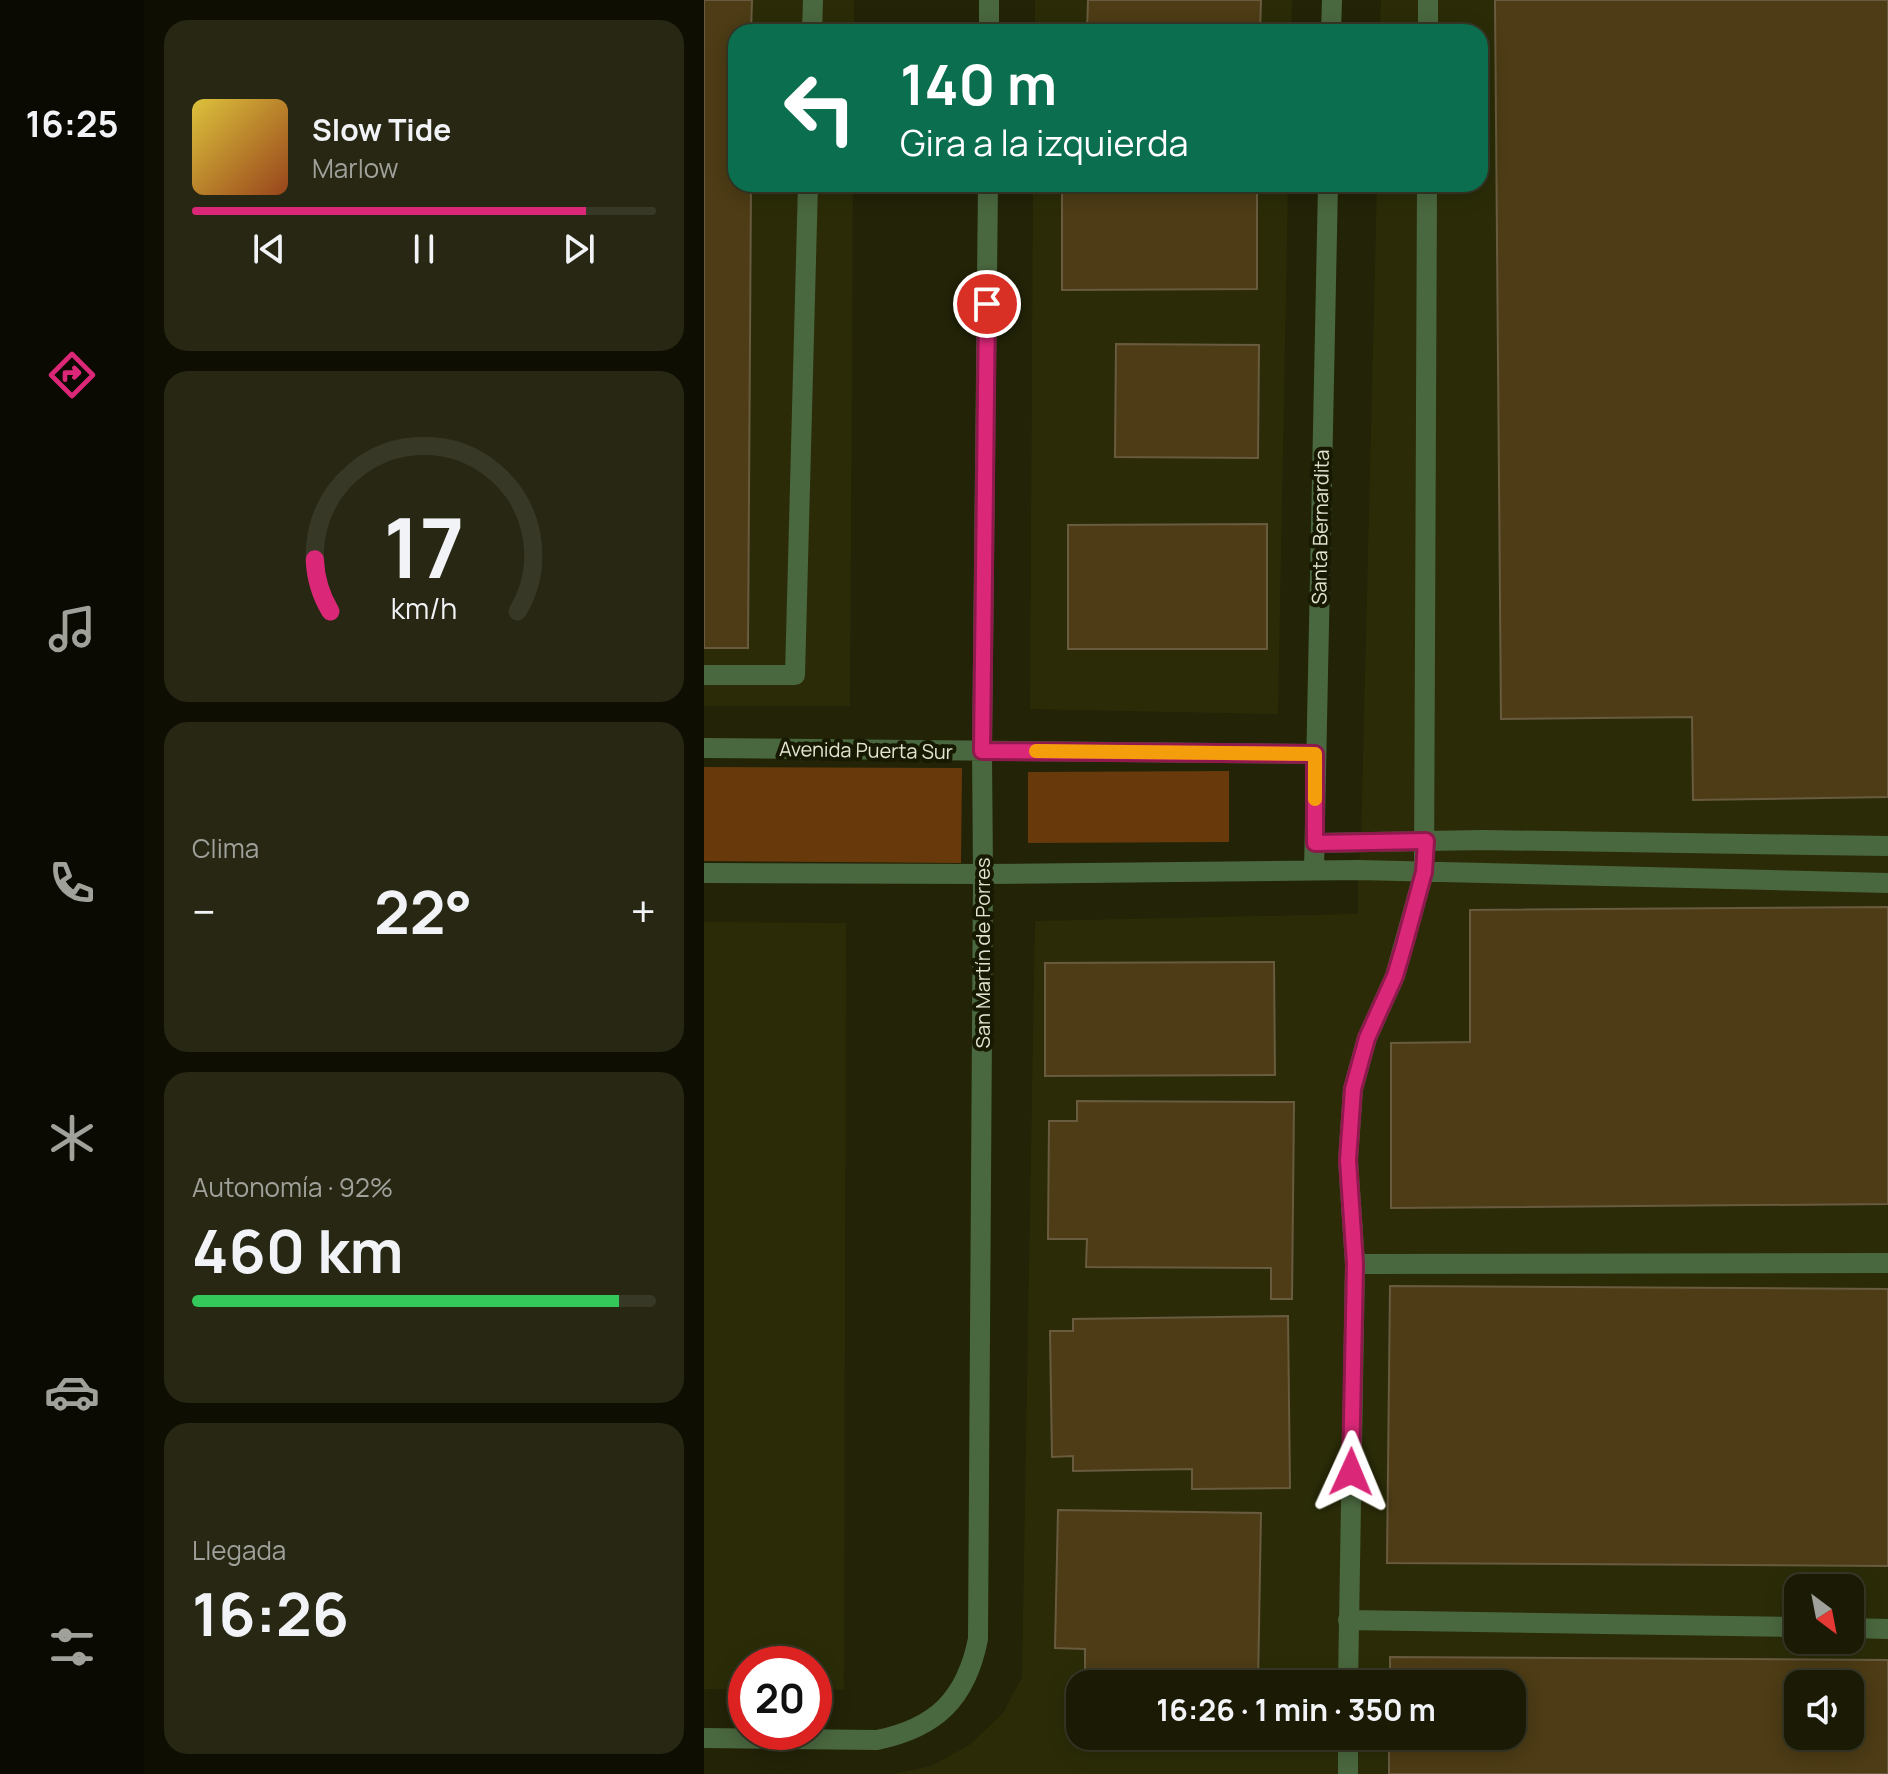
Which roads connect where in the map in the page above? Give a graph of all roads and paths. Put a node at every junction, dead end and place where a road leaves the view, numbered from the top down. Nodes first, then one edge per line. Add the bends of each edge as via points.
1 (813, 0) edge
2 (989, 0) edge
3 (1332, 0) edge
4 (1428, 0) edge
5 (812, 24) edge
6 (989, 24) edge
7 (1331, 24) edge
8 (1428, 24) edge
9 (808, 192) edge
10 (988, 192) edge
11 (1328, 192) edge
12 (1427, 192) edge
13 (704, 675) edge
14 (704, 748) edge
15 (982, 751) junction
16 (1315, 754) junction
17 (1426, 841) junction
18 (1315, 843) junction
19 (1888, 846) edge
20 (1314, 870) junction
21 (1424, 872) junction
22 (704, 873) edge
23 (983, 874) junction
24 (1888, 883) edge
25 (1888, 1263) edge
26 (1355, 1264) junction
27 (1348, 1620) junction
28 (1784, 1627) edge
29 (1864, 1628) edge
30 (1888, 1629) edge
31 (1348, 1670) edge
32 (704, 1738) edge
33 (1348, 1750) edge
34 (1348, 1774) edge

1 - 5 street
2 - 6 street
3 - 7 street
4 - 8 street
9 - 13 street via 795,675
10 - 15 street, San Martín de Porres
11 - 16 street, Santa Bernardita
12 - 17 street
14 - 15 street, Avenida Puerta Sur
15 - 16 street, Avenida Puerta Sur
15 - 23 street, San Martín de Porres
16 - 18 street, Santa Bernardita
17 - 18 street
17 - 19 street
17 - 21 street
18 - 20 street, Santa Bernardita
20 - 21 street
20 - 23 street
21 - 24 street
21 - 26 street via 1395,976 1367,1038 1353,1089 1348,1160
22 - 23 street
23 - 32 street, San Martín de Porres via 974,1660 941,1712 900,1735 877,1740
25 - 26 street
26 - 27 street
27 - 28 street
27 - 31 street
29 - 30 street
33 - 34 street

